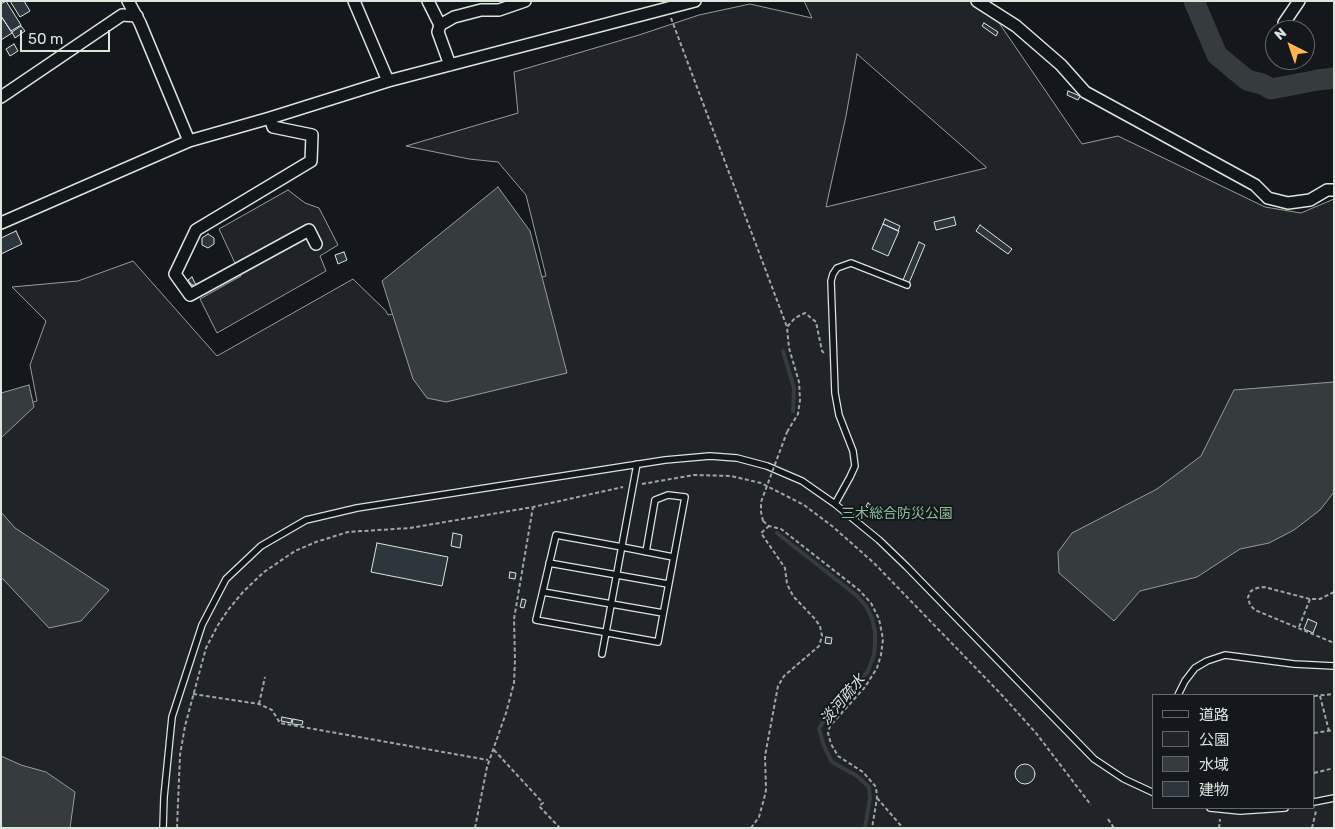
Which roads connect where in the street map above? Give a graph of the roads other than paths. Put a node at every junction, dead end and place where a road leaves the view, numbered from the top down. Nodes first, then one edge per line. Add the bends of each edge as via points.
1 (128, 1) edge
2 (354, 1) edge
3 (428, 1) edge
4 (525, 1) edge
5 (695, 1) edge
6 (978, 1) edge
7 (1299, 1) edge
8 (663, 5) edge
9 (137, 16) junction
10 (1286, 20) edge
11 (440, 25) junction
12 (450, 65) junction
13 (388, 81) junction
14 (1, 97) edge
15 (270, 118) junction
16 (189, 141) junction
17 (1334, 190) edge
18 (1, 223) edge
19 (316, 244) dead end
20 (907, 285) dead end
21 (637, 464) junction
22 (835, 504) junction
23 (622, 547) junction
24 (646, 552) junction
25 (673, 557) junction
26 (549, 563) junction
27 (616, 575) junction
28 (668, 584) junction
29 (543, 592) junction
30 (611, 604) junction
31 (663, 613) junction
32 (606, 632) junction
33 (602, 654) dead end
34 (1334, 666) edge
35 (1178, 694) edge
36 (1152, 792) edge
37 (1334, 798) edge
38 (1316, 802) edge
39 (1223, 809) edge
40 (1273, 809) edge
41 (163, 828) edge

1 - 9 street
2 - 13 street
3 - 11 street
4 - 11 street via 499,10 481,10 454,17
5 - 8 street
6 - 17 street via 1016,26 1085,92 1255,185 1268,198 1288,203 1310,200 1327,190
7 - 10 street
8 - 12 street
9 - 14 street via 122,15
9 - 16 street
11 - 12 street via 438,32
12 - 13 street
13 - 15 street
15 - 16 street
15 - 19 street via 273,127 312,135 311,161 196,230 175,274 190,295 309,230
16 - 18 street
20 - 22 lane via 852,263 838,268 833,274 835,393 855,466
21 - 22 lane via 692,456 737,458 789,475
21 - 23 lane
21 - 41 lane via 357,508 306,520 261,546 226,580 202,625 172,717
22 - 36 lane via 906,566 1094,760
23 - 24 lane
23 - 26 lane via 556,535
23 - 27 lane
24 - 25 lane
24 - 25 lane via 655,500 668,495 685,497
25 - 28 lane
26 - 27 lane
26 - 29 lane
27 - 28 lane
27 - 30 lane
28 - 31 lane
29 - 30 lane
29 - 32 lane via 536,620
30 - 31 lane
30 - 32 lane
31 - 32 lane via 658,642
32 - 33 lane
34 - 35 lane via 1225,655 1196,668 1184,681
37 - 38 lane
39 - 40 lane

